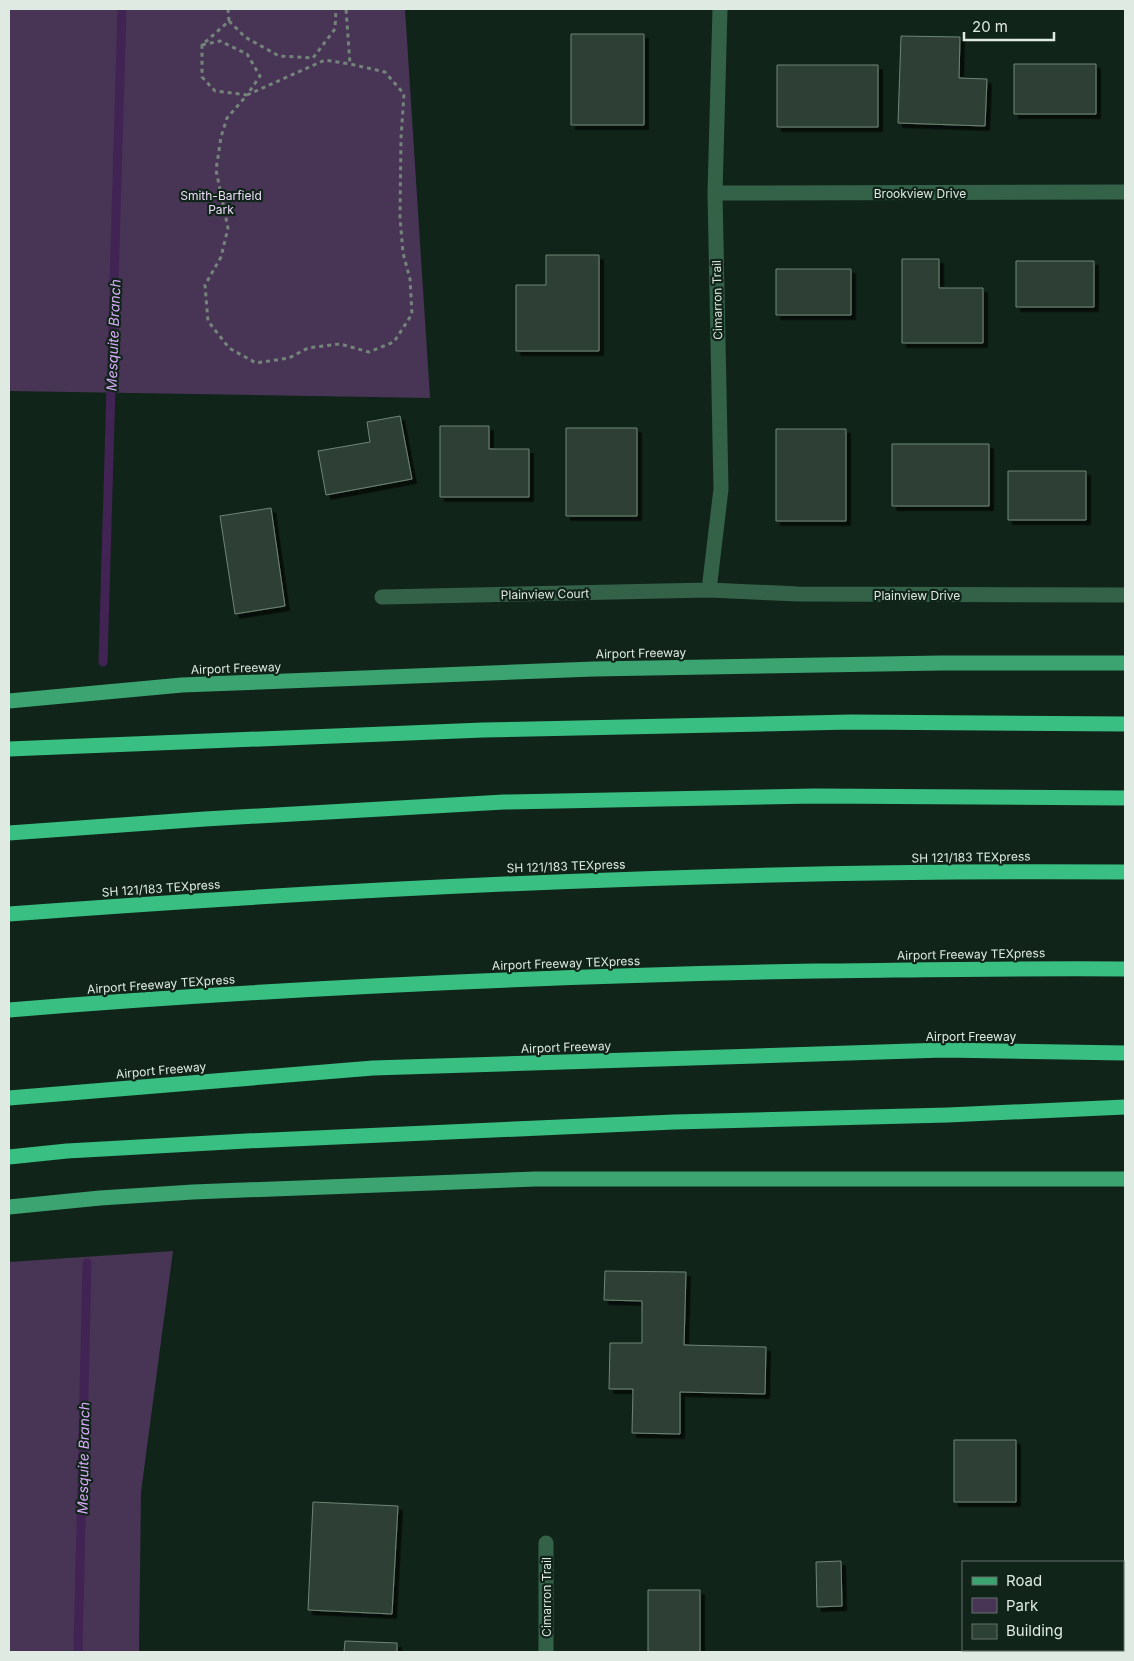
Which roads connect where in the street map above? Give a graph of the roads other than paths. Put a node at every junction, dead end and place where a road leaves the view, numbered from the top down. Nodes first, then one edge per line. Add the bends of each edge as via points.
1 (720, 9) edge
2 (1125, 192) edge
3 (715, 193) junction
4 (709, 590) junction
5 (1125, 595) edge
6 (382, 597) dead end
7 (1125, 663) edge
8 (9, 701) edge
9 (1125, 724) edge
10 (9, 749) edge
11 (1125, 798) edge
12 (9, 833) edge
13 (1125, 872) edge
14 (9, 914) edge
15 (1125, 969) edge
16 (9, 1010) edge
17 (1125, 1053) edge
18 (9, 1098) edge
19 (1125, 1107) edge
20 (9, 1157) edge
21 (1125, 1179) edge
22 (9, 1207) edge
23 (546, 1543) dead end
24 (546, 1652) edge

1 - 3 street, Cimarron Trail
2 - 3 street, Brookview Drive
3 - 4 street, Cimarron Trail via 721,489
4 - 5 street, Plainview Drive via 798,594
4 - 6 street, Plainview Court
7 - 8 main road, Airport Freeway via 594,669 182,685
9 - 10 highway via 851,722 503,729
11 - 12 highway via 815,796 504,802
13 - 14 highway, SH 121/183 TEXpress via 640,878 211,899
15 - 16 highway, Airport Freeway TEXpress via 667,974 448,982 235,993
17 - 18 highway, Airport Freeway via 944,1050 373,1068
19 - 20 highway via 256,1141
21 - 22 main road via 536,1179 193,1192
23 - 24 street, Cimarron Trail

